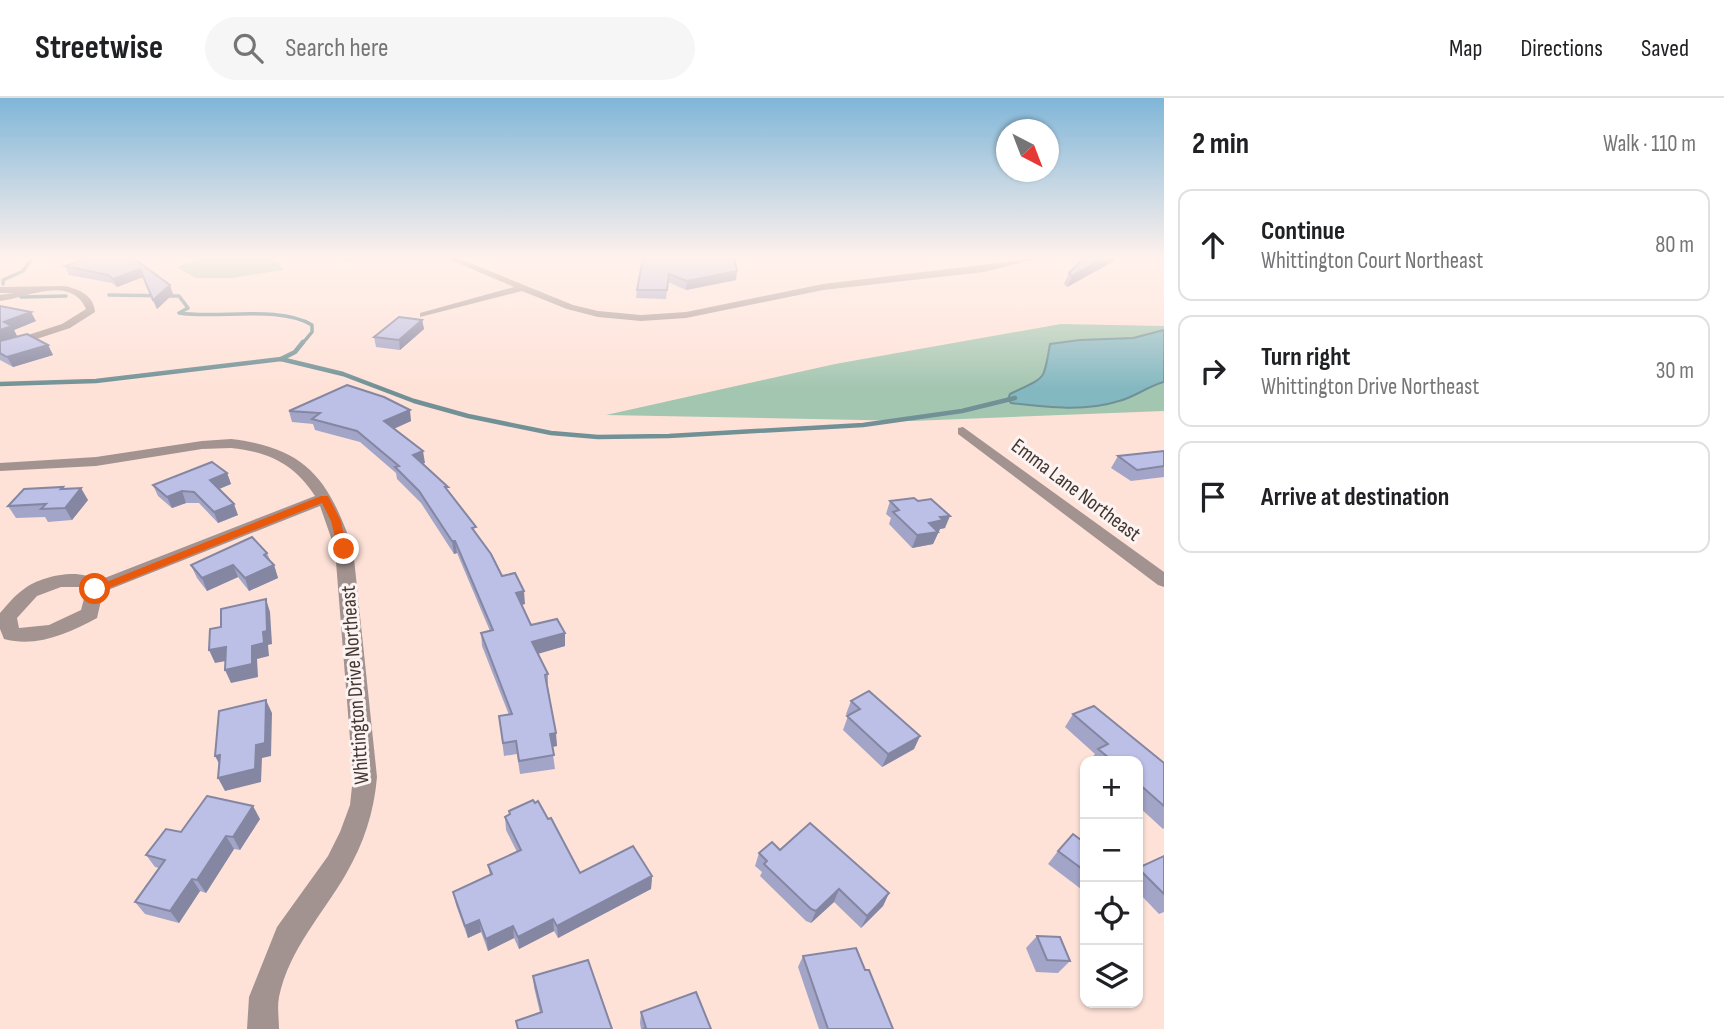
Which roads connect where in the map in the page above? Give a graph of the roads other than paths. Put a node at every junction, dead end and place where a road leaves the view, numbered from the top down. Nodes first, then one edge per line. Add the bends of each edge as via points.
1 (89, 301) edge
2 (473, 301) edge
3 (556, 301) edge
4 (752, 301) edge
5 (424, 315) dead end
6 (0, 348) edge
7 (963, 431) dead end
8 (0, 467) edge
9 (325, 498) junction
10 (1164, 581) edge
11 (95, 589) dead end
12 (263, 1029) edge

1 - 6 street via 91,310 66,326
2 - 5 street
3 - 4 street via 598,314 664,317
7 - 10 street, Emma Lane Northeast
8 - 9 street, Whittington Drive Northeast via 68,465 226,444 288,457 303,468
9 - 11 street
9 - 12 street, Whittington Drive Northeast via 344,549 365,777 362,806 337,865 287,937 264,997

